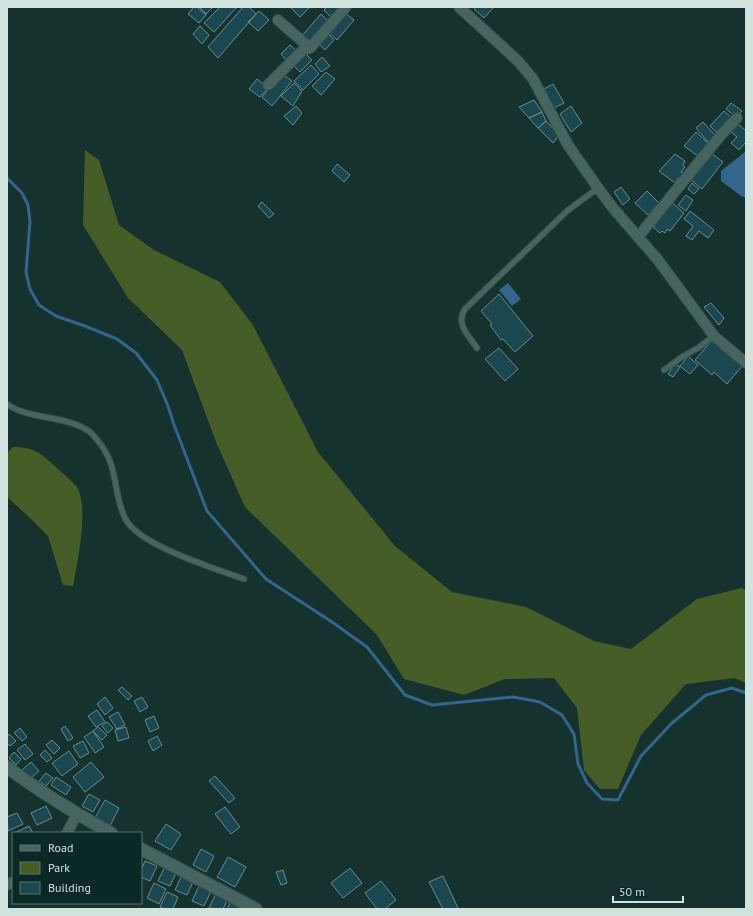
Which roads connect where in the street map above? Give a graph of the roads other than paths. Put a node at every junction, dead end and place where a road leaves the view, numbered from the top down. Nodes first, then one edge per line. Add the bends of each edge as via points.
1 (346, 7) edge
2 (459, 7) edge
3 (278, 20) dead end
4 (310, 48) junction
5 (268, 85) dead end
6 (737, 118) dead end
7 (598, 188) junction
8 (638, 237) junction
9 (714, 336) junction
10 (477, 348) dead end
11 (746, 363) edge
12 (664, 370) dead end
13 (7, 404) edge
14 (244, 579) dead end
15 (7, 768) edge
16 (76, 814) junction
17 (67, 832) edge
18 (109, 832) edge
19 (142, 850) edge
20 (256, 909) edge

1 - 4 street
2 - 7 street via 518,61 533,79 568,145
3 - 4 street
4 - 5 street via 303,50
6 - 8 street
7 - 8 street
7 - 10 lane via 567,211 465,309 461,316 462,326
8 - 9 street
9 - 11 street
9 - 12 lane
13 - 14 lane via 26,413 76,424 91,433 110,460 121,509 127,522 136,531 184,557
15 - 16 street
16 - 17 street
16 - 18 street
19 - 20 street

